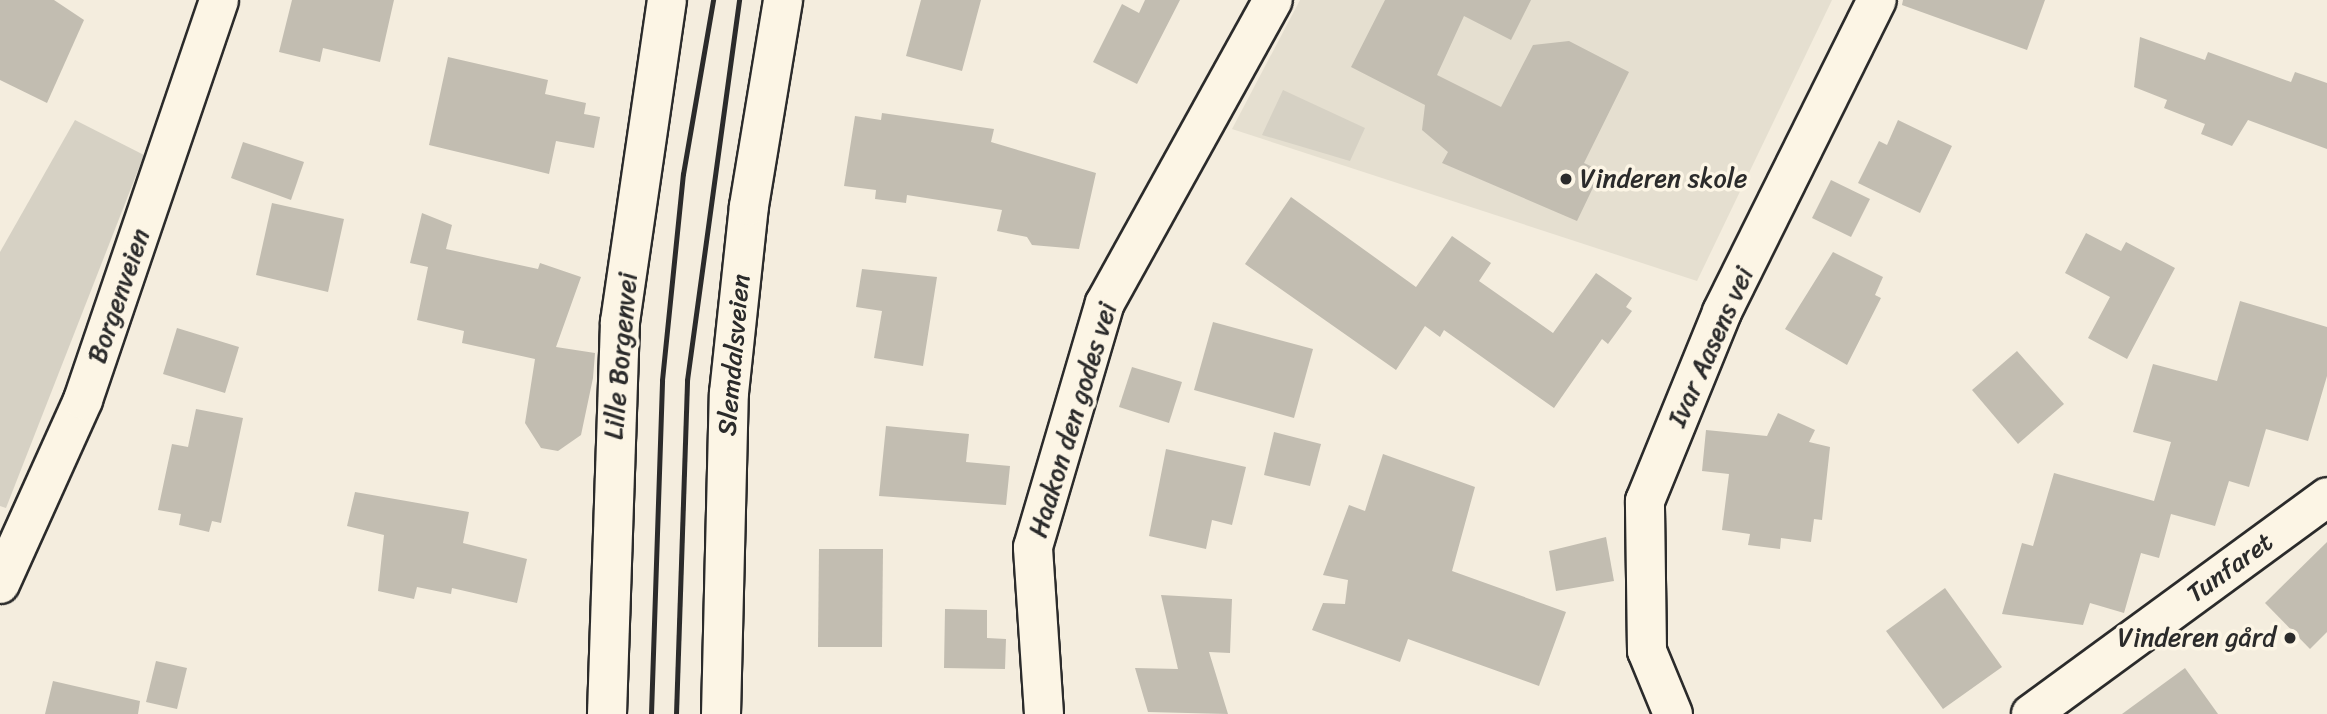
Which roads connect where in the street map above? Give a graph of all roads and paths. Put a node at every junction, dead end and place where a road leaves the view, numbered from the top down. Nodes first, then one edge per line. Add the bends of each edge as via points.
1 (219, 0) edge
2 (667, 0) edge
3 (783, 0) edge
4 (1273, 0) edge
5 (1877, 0) edge
6 (2327, 497) edge
7 (0, 584) edge
8 (607, 714) edge
9 (720, 714) edge
10 (1044, 714) edge
11 (1673, 714) edge
12 (2031, 714) edge

1 - 7 street, Borgenveien via 83,400
2 - 8 street, Lille Borgenvei via 620,322
3 - 9 street, Slemdalsveien via 749,206 729,393
4 - 10 street, Haakon den godes vei via 1105,303 1033,547
5 - 11 street, Ivar Aasens vei via 1722,312 1645,501 1647,651
6 - 12 street, Tunfaret

